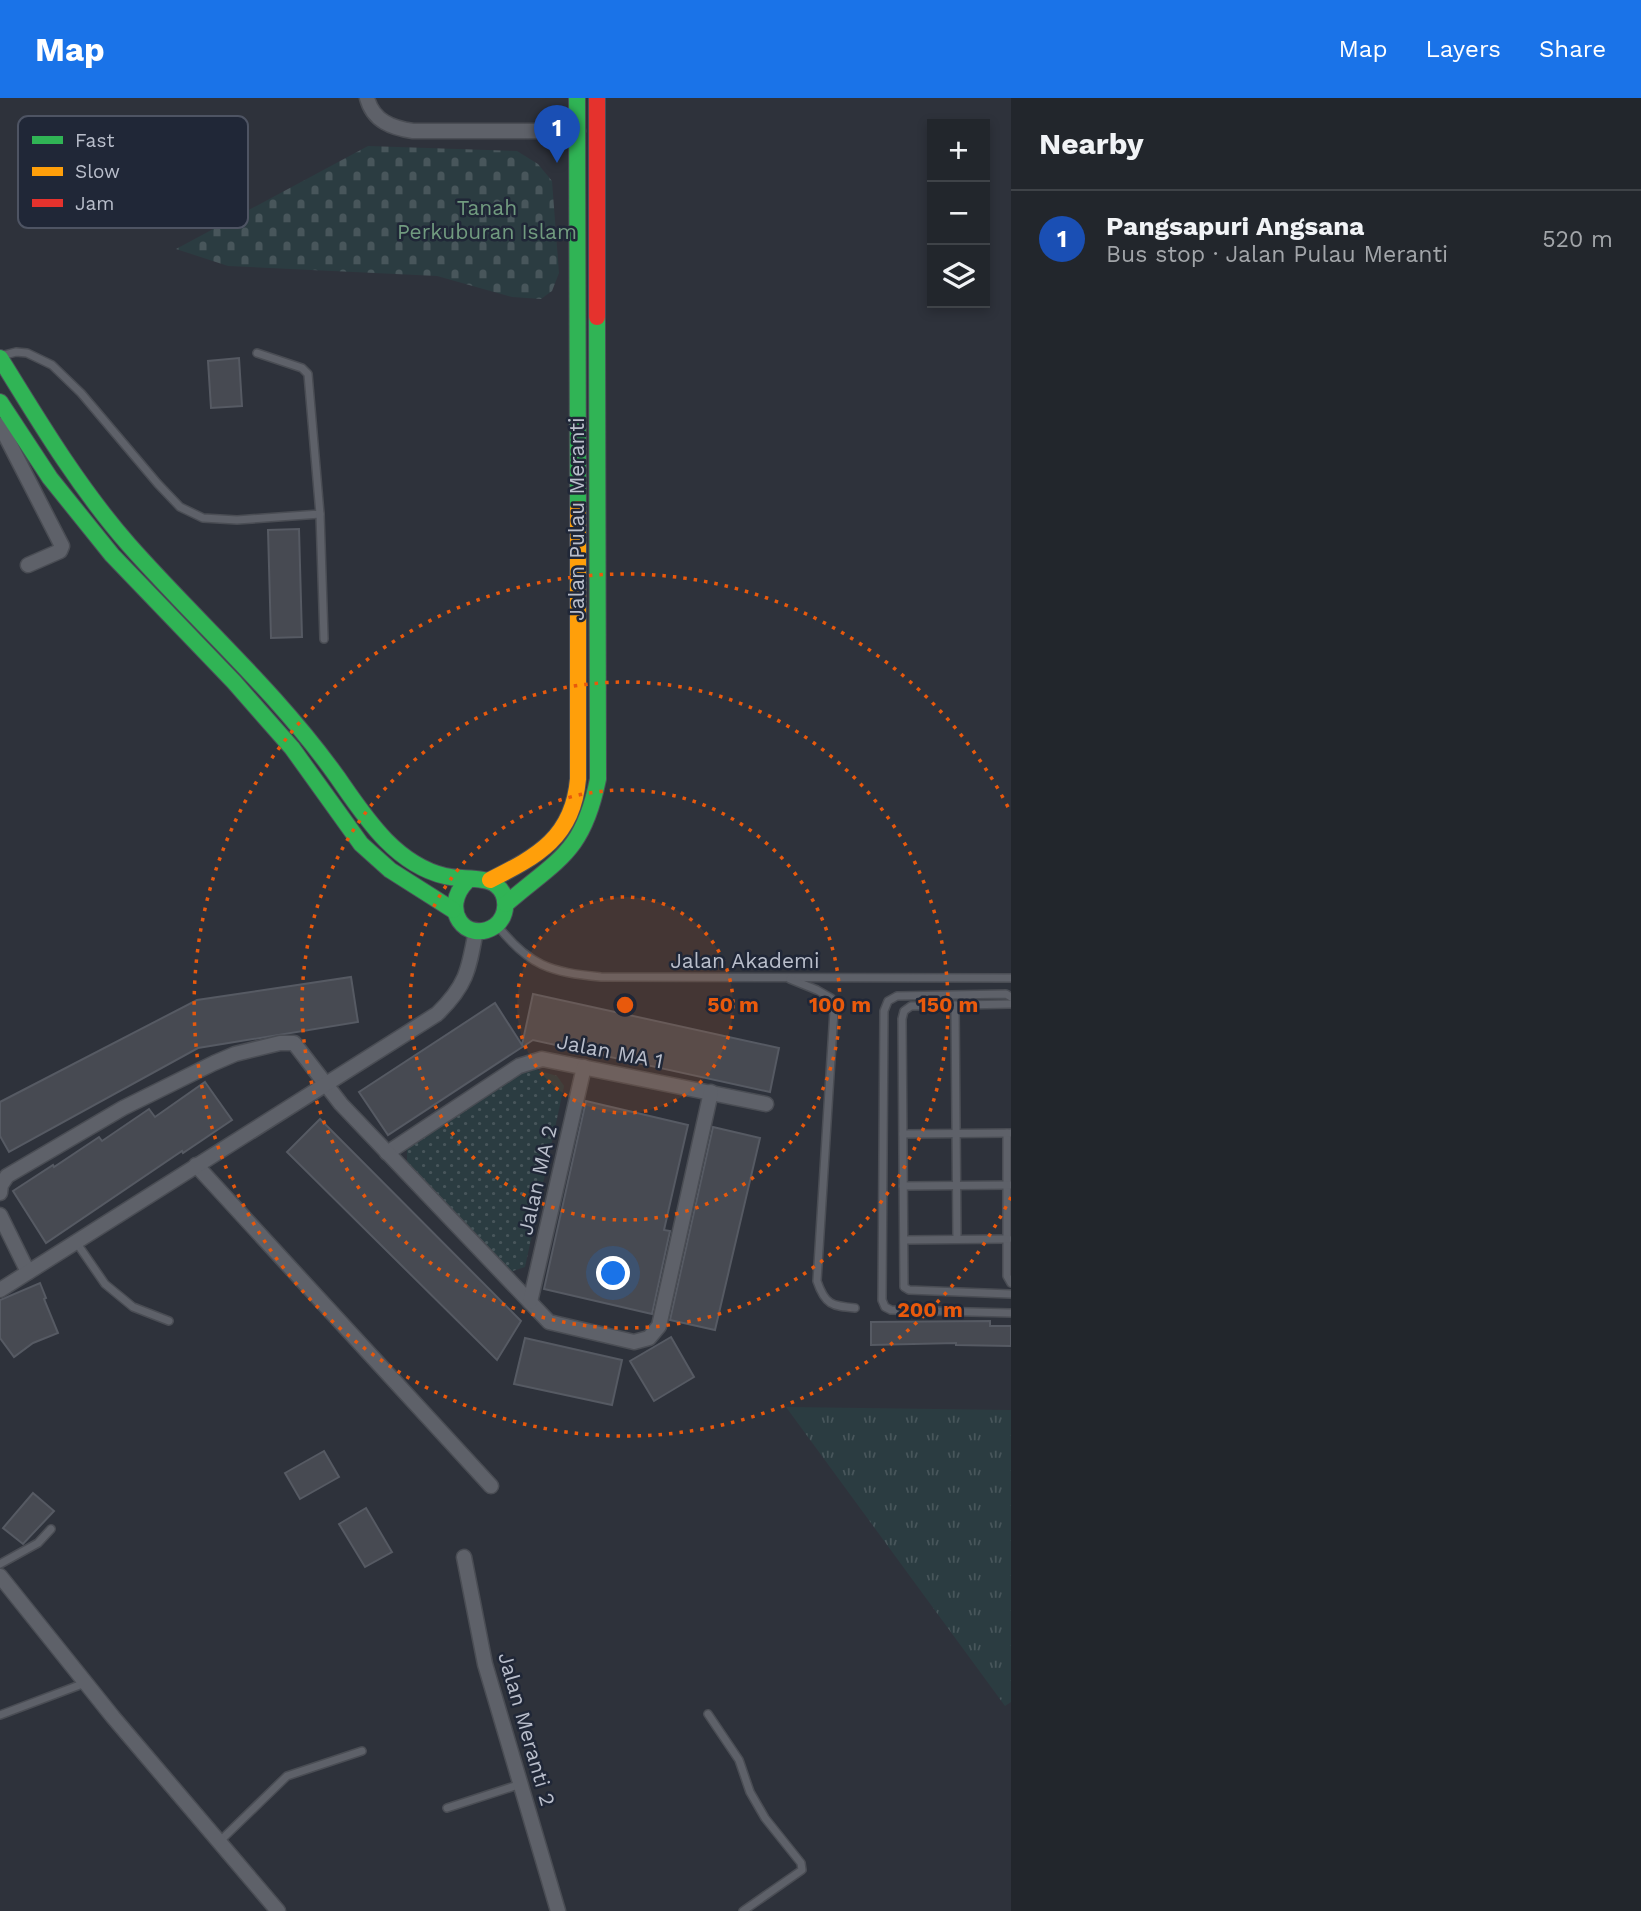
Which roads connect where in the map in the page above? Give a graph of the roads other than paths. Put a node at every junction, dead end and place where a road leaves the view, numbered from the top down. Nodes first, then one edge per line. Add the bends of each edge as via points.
1 (367, 98) edge
2 (577, 98) edge
3 (597, 98) edge
4 (578, 131) junction
5 (257, 353) dead end
6 (0, 358) edge
7 (0, 402) edge
8 (0, 425) edge
9 (320, 514) junction
10 (28, 565) dead end
11 (324, 639) dead end
12 (490, 880) junction
13 (467, 881) junction
14 (506, 904) junction
15 (453, 909) junction
16 (497, 924) junction
17 (476, 930) junction
18 (786, 978) junction
19 (1011, 978) edge
20 (1011, 997) edge
21 (1011, 1004) edge
22 (955, 1005) junction
23 (584, 1067) junction
24 (326, 1086) junction
25 (711, 1092) junction
26 (766, 1104) dead end
27 (1009, 1133) edge
28 (956, 1134) junction
29 (903, 1135) junction
30 (387, 1153) junction
31 (196, 1166) junction
32 (957, 1185) junction
33 (1009, 1185) edge
34 (903, 1186) junction
35 (0, 1193) edge
36 (0, 1215) edge
37 (957, 1239) junction
38 (1008, 1239) junction
39 (904, 1240) junction
40 (76, 1242) junction
41 (28, 1272) junction
42 (1011, 1283) edge
43 (0, 1290) edge
44 (1011, 1293) edge
45 (530, 1302) junction
46 (1011, 1304) edge
47 (855, 1308) dead end
48 (1011, 1313) edge
49 (169, 1321) dead end
50 (491, 1486) dead end
51 (51, 1529) dead end
52 (464, 1557) dead end
53 (0, 1564) edge
54 (0, 1576) edge
55 (86, 1683) junction
56 (708, 1714) dead end
57 (0, 1715) edge
58 (362, 1752) dead end
59 (522, 1784) junction
60 (447, 1808) dead end
61 (220, 1841) junction
62 (278, 1911) edge
63 (558, 1911) edge
64 (743, 1911) edge

1 - 4 street via 379,119 391,127 413,131
2 - 4 main road, Jalan Pulau Meranti
3 - 14 main road, Jalan Pulau Meranti via 598,779 583,829 564,857
4 - 12 main road, Jalan Pulau Meranti via 576,802 560,831 525,863
5 - 9 lane via 308,374
6 - 9 lane via 27,353 52,365 180,507 203,518 237,520
6 - 13 main road via 69,470 128,545 307,733 376,830 430,872
7 - 15 main road via 50,478 111,555 292,748 361,844 390,870
8 - 10 street via 62,545 60,551
9 - 11 lane
12 - 13 main road
12 - 14 main road via 502,889
13 - 15 main road via 457,890
14 - 16 main road
15 - 17 main road via 461,924
16 - 17 main road
16 - 18 lane, Jalan Akademi via 526,957 572,974
17 - 24 street via 463,985 452,999 437,1014
18 - 19 lane, Jalan Akademi
18 - 47 lane via 831,998 834,1011 817,1282 822,1296 834,1306
20 - 48 lane via 897,996 888,1001 884,1011 882,1300 891,1310
21 - 22 lane
22 - 28 lane
22 - 29 lane via 911,1006 904,1011
23 - 25 street, Jalan MA 1
23 - 30 street, Jalan MA 1 via 542,1059 519,1066
23 - 45 street, Jalan MA 2
24 - 30 street
24 - 31 street
24 - 35 street via 294,1043 235,1054 123,1108 7,1176
25 - 26 street, Jalan MA 1
25 - 45 street via 659,1326 649,1338 634,1342 549,1322
27 - 28 lane
27 - 33 lane
28 - 29 lane
28 - 32 lane
29 - 34 lane
30 - 45 street
31 - 40 street
31 - 50 street
32 - 33 lane
32 - 34 lane
32 - 37 lane
33 - 38 lane
34 - 39 lane
36 - 41 street
37 - 38 lane
37 - 39 lane
38 - 42 lane via 1007,1276
39 - 44 lane via 904,1287 909,1290
40 - 41 street
40 - 49 lane via 105,1284 133,1307
41 - 43 street
44 - 46 lane
51 - 53 lane via 38,1543
52 - 59 street, Jalan Meranti 2 via 485,1664
54 - 55 street
55 - 57 lane
55 - 61 street
56 - 64 lane via 739,1760 765,1818 801,1863 802,1870
58 - 61 lane via 287,1776
59 - 60 lane
59 - 63 street, Jalan Meranti 2
61 - 62 street

